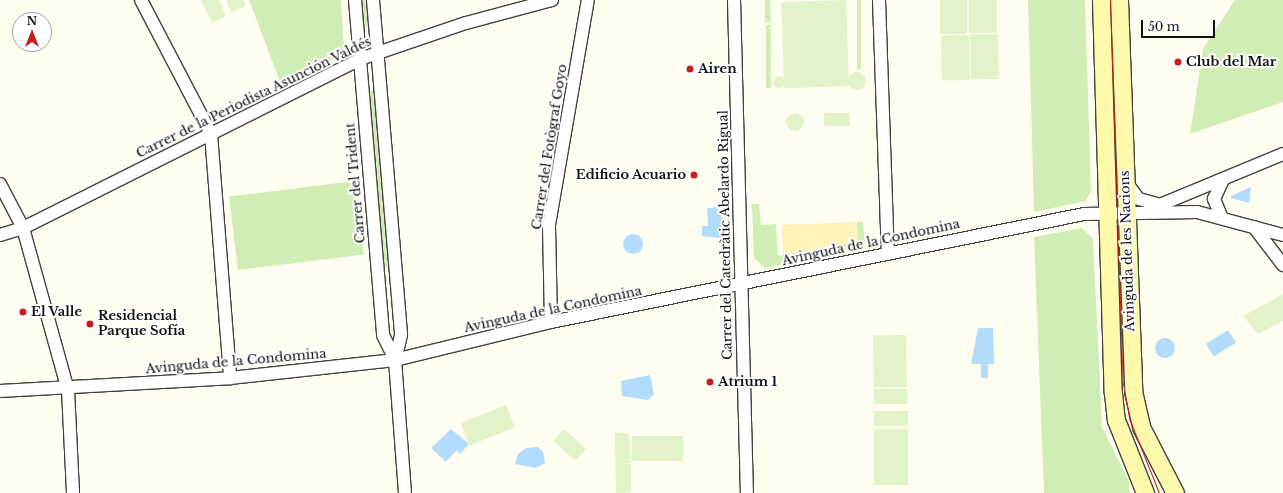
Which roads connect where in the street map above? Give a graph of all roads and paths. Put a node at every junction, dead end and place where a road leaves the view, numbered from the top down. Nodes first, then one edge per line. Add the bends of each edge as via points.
1 (141, 0) edge
2 (355, 0) edge
3 (373, 0) edge
4 (552, 0) edge
5 (588, 0) edge
6 (734, 0) edge
7 (879, 0) edge
8 (1101, 0) edge
9 (1119, 0) edge
10 (377, 53) junction
11 (360, 59) junction
12 (211, 134) junction
13 (1283, 154) edge
14 (1223, 180) junction
15 (1126, 182) junction
16 (0, 184) edge
17 (1163, 206) junction
18 (1132, 211) junction
19 (1107, 213) junction
20 (1222, 218) junction
21 (1254, 227) junction
22 (23, 228) junction
23 (0, 235) edge
24 (1283, 235) edge
25 (888, 254) junction
26 (1283, 265) edge
27 (742, 285) junction
28 (551, 322) junction
29 (395, 360) junction
30 (230, 378) junction
31 (68, 390) junction
32 (0, 391) edge
33 (73, 493) edge
34 (405, 493) edge
35 (747, 493) edge
36 (1145, 493) edge
37 (1175, 493) edge

1 - 12 street
2 - 11 street, Carrer del Trident
3 - 10 street, Carrer del Trident
4 - 10 street, Carrer de la Periodista Asunción Valdés
5 - 28 street, Carrer del Fotògraf Goyo via 549,225
6 - 27 street, Carrer del Catedràtic Abelardo Rigual
7 - 25 street
8 - 19 main road, Avinguda de les Nacions
9 - 15 main road, Avinguda de les Nacions
10 - 11 street, Carrer de la Periodista Asunción Valdés
10 - 29 street, Carrer del Trident via 401,335
11 - 12 street, Carrer de la Periodista Asunción Valdés
11 - 29 street, Carrer del Trident via 383,335
12 - 22 street, Carrer de la Periodista Asunción Valdés
12 - 30 street
13 - 14 street
14 - 17 street
14 - 20 street via 1214,199
15 - 17 street via 1139,199
15 - 18 main road, Avinguda de les Nacions
16 - 22 street
17 - 18 street
18 - 19 street, Avinguda de la Condomina
18 - 20 street via 1197,212
18 - 37 main road, Avinguda de les Nacions via 1133,391 1143,433
19 - 25 street, Avinguda de la Condomina via 1084,214
19 - 36 main road, Avinguda de les Nacions via 1116,420
20 - 21 street
21 - 24 street
21 - 26 street
22 - 23 street, Carrer de la Periodista Asunción Valdés
22 - 31 street
25 - 27 street, Avinguda de la Condomina
27 - 28 street, Avinguda de la Condomina
27 - 35 street, Carrer del Catedràtic Abelardo Rigual
28 - 29 street, Avinguda de la Condomina
29 - 30 street, Avinguda de la Condomina
29 - 34 street, Carrer del Trident
30 - 31 street, Avinguda de la Condomina
31 - 32 street, Avinguda de la Condomina
31 - 33 street

